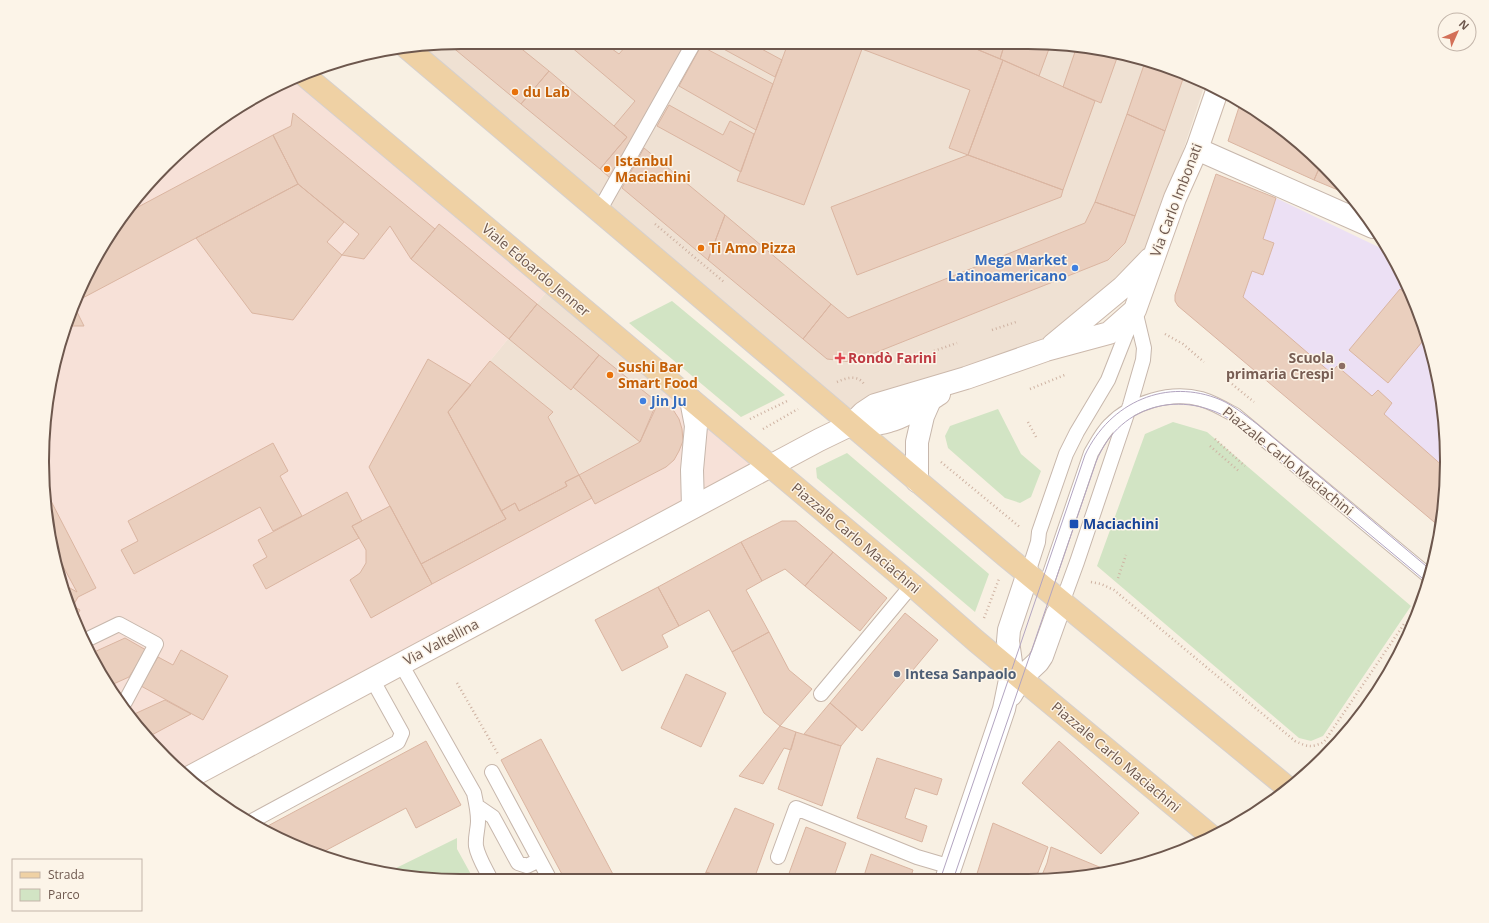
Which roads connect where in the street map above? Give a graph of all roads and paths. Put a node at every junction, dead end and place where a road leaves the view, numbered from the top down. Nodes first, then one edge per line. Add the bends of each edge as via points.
1 (690, 49) edge
2 (412, 53) edge
3 (308, 78) edge
4 (1216, 95) edge
5 (1197, 149) junction
6 (599, 211) junction
7 (1364, 223) edge
8 (655, 224) dead end
9 (1155, 254) junction
10 (724, 282) dead end
11 (1135, 310) junction
12 (1016, 322) dead end
13 (992, 330) dead end
14 (1165, 334) dead end
15 (957, 343) dead end
16 (1046, 350) junction
17 (934, 351) dead end
18 (1204, 362) dead end
19 (1067, 374) dead end
20 (966, 378) junction
21 (862, 382) dead end
22 (1232, 384) dead end
23 (1030, 389) dead end
24 (819, 397) junction
25 (794, 398) dead end
26 (691, 400) junction
27 (930, 400) junction
28 (1254, 402) dead end
29 (1127, 411) junction
30 (1028, 422) dead end
31 (852, 424) junction
32 (744, 431) junction
33 (1036, 437) dead end
34 (1215, 439) dead end
35 (1210, 446) dead end
36 (937, 459) dead end
37 (770, 466) junction
38 (1245, 466) dead end
39 (1240, 472) dead end
40 (917, 481) junction
41 (693, 507) junction
42 (1023, 529) dead end
43 (1126, 555) dead end
44 (1028, 573) junction
45 (1425, 573) edge
46 (1000, 578) dead end
47 (1118, 578) dead end
48 (1086, 580) dead end
49 (912, 585) junction
50 (1045, 588) junction
51 (1060, 608) junction
52 (984, 618) dead end
53 (1407, 623) edge
54 (89, 638) edge
55 (401, 664) junction
56 (1017, 674) junction
57 (372, 679) junction
58 (457, 683) dead end
59 (821, 694) dead end
60 (126, 701) edge
61 (498, 754) dead end
62 (492, 772) dead end
63 (194, 775) edge
64 (1284, 785) edge
65 (477, 806) junction
66 (255, 819) edge
67 (1206, 833) edge
68 (778, 857) dead end
69 (539, 860) junction
70 (948, 873) edge
71 (488, 874) edge
72 (547, 874) edge

1 - 6 lane
2 - 6 main road
3 - 26 main road, Viale Edoardo Jenner
4 - 5 main road, Via Carlo Imbonati
5 - 7 main road
5 - 9 main road, Via Carlo Imbonati
6 - 24 main road
8 - 10 path
9 - 11 main road, Via Carlo Imbonati
9 - 16 main road via 1123,287
11 - 16 main road via 1109,333
11 - 29 lane via 1144,348 1143,360
11 - 44 lane via 1108,380 1066,454
12 - 13 path
14 - 18 path via 1183,344
15 - 17 path
16 - 20 main road
19 - 23 path
20 - 27 main road
20 - 31 main road via 875,405
21 - 24 path via 847,377 836,382
22 - 28 path
24 - 31 main road
24 - 32 path
25 - 32 path
26 - 32 main road, Viale Edoardo Jenner
26 - 41 main road via 696,426 692,470
27 - 31 main road via 889,422
27 - 40 main road via 917,442
29 - 45 lane, Piazzale Carlo Maciachini via 1151,401 1180,396 1218,405 1235,415
29 - 50 lane, Piazzale Carlo Maciachini via 1099,438 1091,453
29 - 51 lane
30 - 33 path
31 - 37 main road
31 - 40 main road
32 - 37 main road, Viale Edoardo Jenner
34 - 38 path
35 - 39 path
36 - 42 path
37 - 41 main road, Via Valtellina
37 - 49 main road, Piazzale Carlo Maciachini
40 - 44 main road
41 - 55 main road, Via Valtellina
43 - 47 path
44 - 50 main road
44 - 56 main road via 1009,630 1008,641
46 - 52 path
48 - 53 path via 1114,590 1295,741 1307,747 1324,742
49 - 56 main road, Piazzale Carlo Maciachini
49 - 59 lane
50 - 51 main road
51 - 56 main road via 1042,656 1038,662
51 - 64 main road via 1112,642
54 - 60 lane via 120,624 156,644
55 - 57 main road, Via Valtellina
55 - 65 lane via 474,793
56 - 67 main road, Piazzale Carlo Maciachini
56 - 70 main road
57 - 63 main road, Via Valtellina
57 - 66 lane via 402,734 398,742
58 - 61 path
62 - 69 lane
65 - 69 lane via 492,817 518,863 527,866
65 - 71 lane via 476,847
68 - 70 lane via 796,808 917,857
69 - 72 lane

